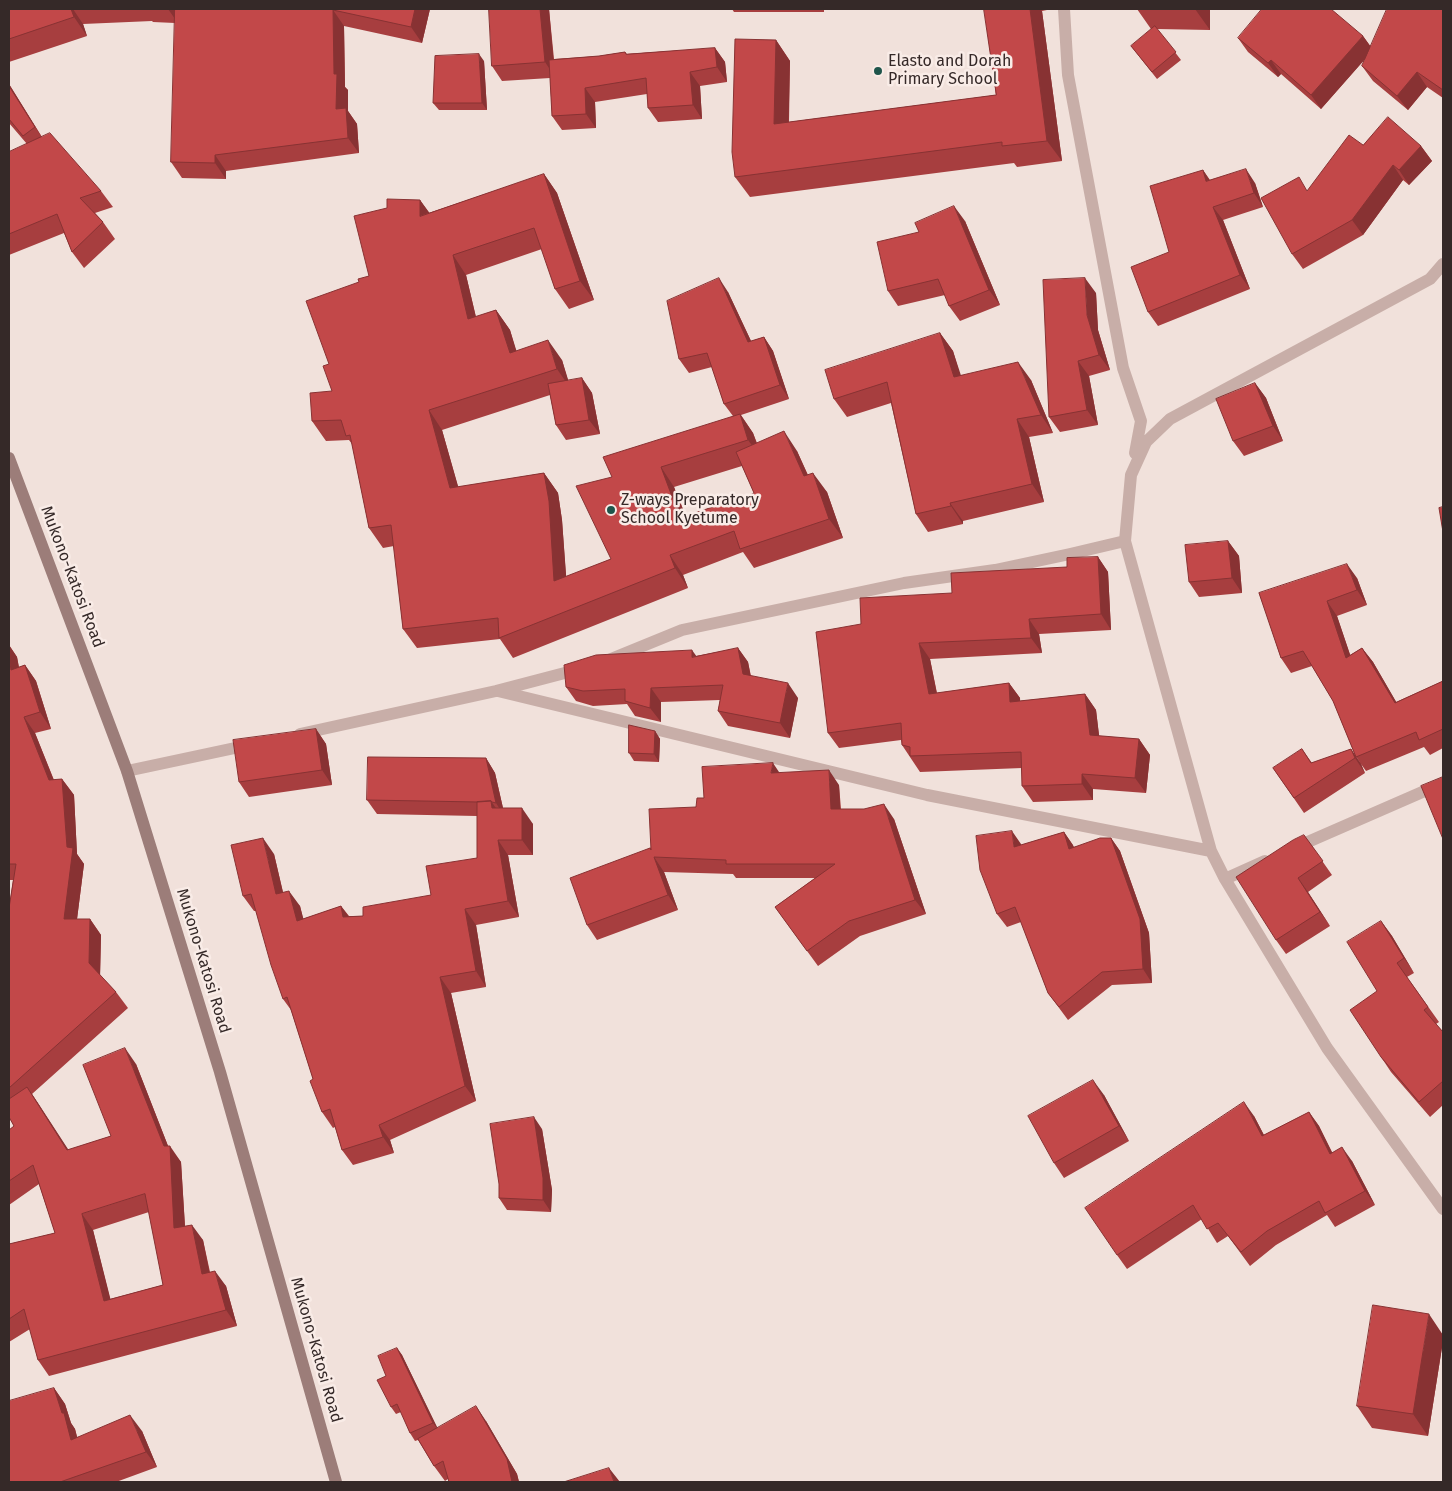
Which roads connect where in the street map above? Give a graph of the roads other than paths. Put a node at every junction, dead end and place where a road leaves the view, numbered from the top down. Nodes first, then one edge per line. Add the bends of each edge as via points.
1 (1064, 9) edge
2 (1443, 264) edge
3 (9, 458) edge
4 (1131, 475) junction
5 (1125, 541) junction
6 (496, 691) junction
7 (289, 736) edge
8 (260, 742) edge
9 (127, 771) junction
10 (1443, 783) edge
11 (1211, 850) junction
12 (1224, 879) junction
13 (1443, 1209) edge
14 (336, 1482) edge

1 - 4 street via 1068,75 1123,368 1141,421
2 - 4 street via 1430,279 1170,418 1146,442
3 - 9 main road, Mukono-Katosi Road
4 - 5 street
5 - 6 street via 1014,566 904,583 682,630 596,664
5 - 11 street
6 - 7 street
6 - 11 street via 927,795
8 - 9 street
9 - 14 main road, Mukono-Katosi Road via 220,1072
10 - 12 street
11 - 12 street
12 - 13 street via 1327,1048

